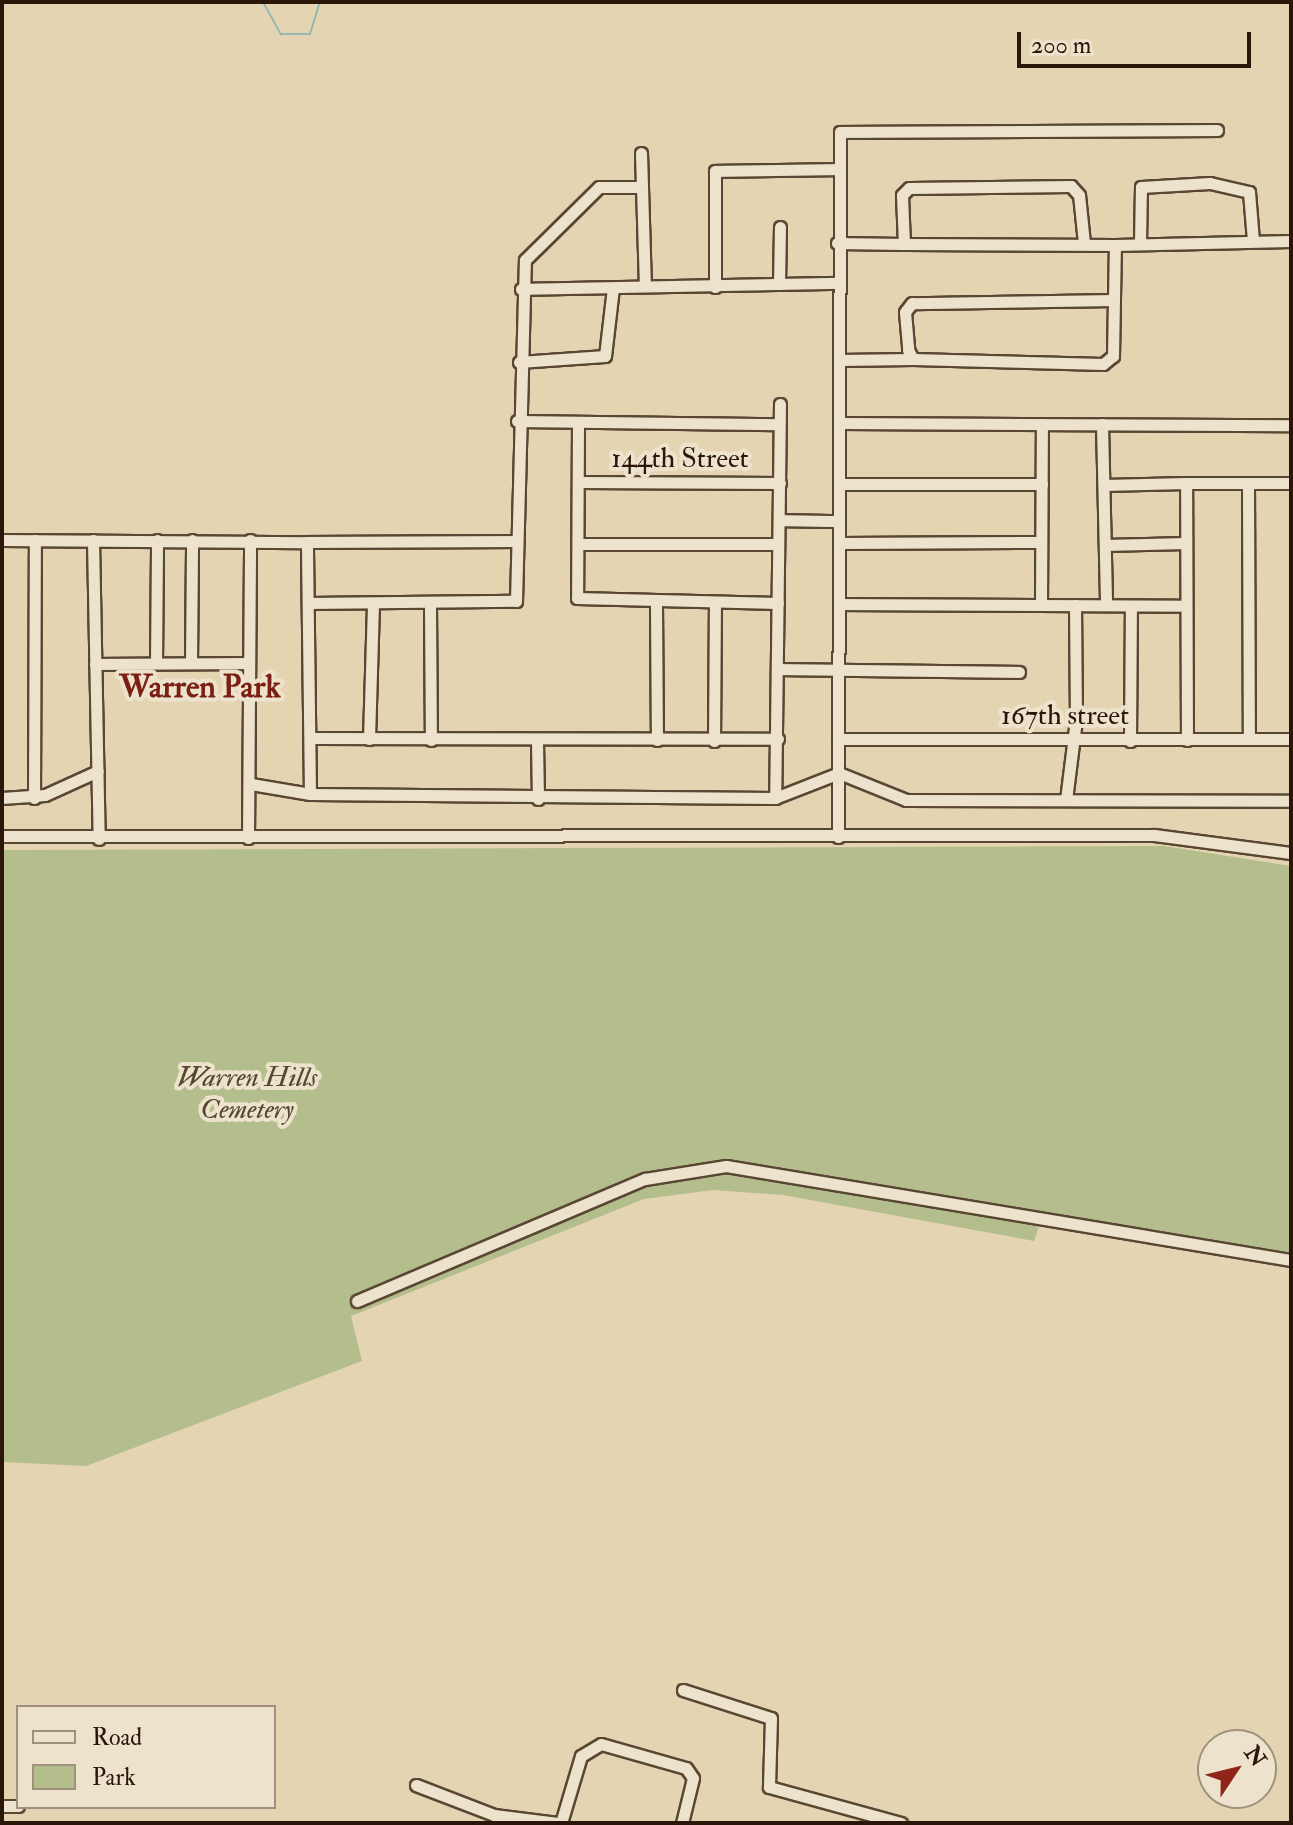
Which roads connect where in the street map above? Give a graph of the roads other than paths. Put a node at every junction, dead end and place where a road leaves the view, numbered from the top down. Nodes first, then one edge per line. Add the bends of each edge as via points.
1 (1217, 130) dead end
2 (641, 153) dead end
3 (838, 169) junction
4 (641, 187) junction
5 (780, 227) dead end
6 (1253, 241) junction
7 (1291, 241) edge
8 (837, 243) junction
9 (1084, 243) junction
10 (1140, 243) junction
11 (904, 244) junction
12 (1115, 245) junction
13 (836, 283) junction
14 (779, 284) junction
15 (645, 286) junction
16 (715, 287) junction
17 (613, 288) junction
18 (521, 289) junction
19 (1114, 300) junction
20 (913, 359) junction
21 (839, 360) junction
22 (519, 362) junction
23 (780, 404) dead end
24 (517, 421) junction
25 (840, 423) junction
26 (578, 424) junction
27 (779, 424) junction
28 (1042, 424) junction
29 (1102, 424) junction
30 (1291, 425) edge
31 (579, 482) junction
32 (780, 483) junction
33 (1186, 483) junction
34 (1291, 483) edge
35 (840, 484) junction
36 (1042, 484) junction
37 (1248, 484) junction
38 (1104, 485) junction
39 (779, 520) junction
40 (839, 521) junction
41 (2, 540) edge
42 (35, 540) junction
43 (93, 540) junction
44 (157, 540) junction
45 (192, 540) junction
46 (250, 540) junction
47 (516, 541) junction
48 (307, 542) junction
49 (1041, 542) junction
50 (840, 543) junction
51 (1186, 543) junction
52 (580, 544) junction
53 (778, 544) junction
54 (1105, 545) junction
55 (308, 603) junction
56 (778, 603) junction
57 (1041, 603) junction
58 (839, 604) junction
59 (1106, 604) junction
60 (373, 605) junction
61 (656, 605) junction
62 (715, 605) junction
63 (1075, 605) junction
64 (430, 606) junction
65 (1131, 606) junction
66 (1185, 606) junction
67 (156, 663) junction
68 (191, 663) junction
69 (249, 663) junction
70 (95, 664) junction
71 (779, 669) junction
72 (838, 670) junction
73 (1019, 672) dead end
74 (310, 738) junction
75 (369, 739) junction
76 (778, 739) junction
77 (838, 739) junction
78 (1249, 739) junction
79 (1291, 739) edge
80 (431, 740) junction
81 (657, 740) junction
82 (1071, 740) junction
83 (1187, 740) junction
84 (714, 741) junction
85 (1130, 741) junction
86 (537, 742) junction
87 (98, 771) junction
88 (839, 773) junction
89 (251, 784) junction
90 (310, 794) junction
91 (2, 798) edge
92 (34, 798) junction
93 (775, 798) junction
94 (538, 799) junction
95 (1066, 800) junction
96 (1291, 801) edge
97 (2, 836) edge
98 (838, 837) junction
99 (248, 838) junction
100 (99, 839) junction
101 (1291, 853) edge
102 (1291, 1260) edge
103 (357, 1301) dead end
104 (683, 1690) dead end
105 (416, 1785) dead end
106 (492, 1819) edge
107 (559, 1823) edge
108 (682, 1823) edge
109 (901, 1823) edge

1 - 3 street via 840,132
2 - 4 street
3 - 8 street
3 - 16 street via 715,171
4 - 15 street
4 - 18 street via 593,191 525,260
5 - 14 street
6 - 7 street
6 - 10 street
6 - 10 street via 1249,192 1210,183 1141,187
8 - 11 street
8 - 13 street
9 - 11 street
9 - 11 street via 1079,195 1071,186 909,188 902,195
9 - 12 street
10 - 12 street
12 - 19 street
13 - 14 street
13 - 21 street
14 - 16 street
15 - 16 street
15 - 17 street
17 - 18 street
17 - 22 street via 605,356
18 - 22 street
19 - 20 street via 1113,356 1103,364
19 - 20 street via 912,303 905,312
20 - 21 street
21 - 25 street
22 - 24 street
23 - 27 street
24 - 26 street
24 - 47 street
25 - 28 street
25 - 35 street
26 - 27 street
26 - 31 street
27 - 32 street
28 - 29 street
28 - 36 street
29 - 30 street
29 - 38 street
31 - 32 street, 144th Street
31 - 52 street
32 - 39 street
33 - 37 street
33 - 38 street
33 - 51 street
34 - 37 street
35 - 36 street
35 - 40 street
36 - 49 street
37 - 78 street
38 - 54 street
39 - 40 street
39 - 53 street
40 - 50 street
41 - 42 street
42 - 43 street
42 - 92 street
43 - 44 street
43 - 70 street
44 - 45 street
44 - 67 street
45 - 46 street
45 - 68 street
46 - 48 street
46 - 69 street
47 - 48 street
47 - 64 street via 516,601
48 - 55 street
49 - 50 street
49 - 57 street
50 - 58 street
51 - 54 street
51 - 66 street
52 - 53 street
52 - 61 street via 577,598
53 - 56 street
54 - 59 street
55 - 60 street
55 - 74 street
56 - 62 street
56 - 71 street
57 - 58 street
57 - 63 street
58 - 72 street
59 - 63 street
59 - 65 street
60 - 64 street
60 - 75 street
61 - 62 street
61 - 81 street
62 - 84 street
63 - 82 street
64 - 80 street
65 - 66 street
65 - 85 street
66 - 83 street
67 - 68 street
67 - 70 street
68 - 69 street
69 - 89 street
70 - 87 street
71 - 72 street
71 - 76 street
72 - 73 street
72 - 77 street
74 - 75 street
74 - 90 street
75 - 80 street
76 - 84 street
76 - 93 street
77 - 82 street, 167th street
77 - 88 street
78 - 79 street, 167th street
78 - 83 street, 167th street
80 - 86 street
81 - 84 street
81 - 86 street
82 - 85 street, 167th street
82 - 95 street
83 - 85 street, 167th street
86 - 94 street
87 - 92 street
87 - 100 street
88 - 93 street
88 - 95 street via 898,799
88 - 98 street
89 - 90 street
89 - 99 street
90 - 94 street
91 - 92 street
93 - 94 street
95 - 96 street
97 - 100 street
98 - 99 street
98 - 101 street via 1154,835
99 - 100 street
102 - 103 street via 726,1166 645,1179
104 - 109 street via 771,1718 769,1787
105 - 106 street
106 - 107 street
107 - 108 street via 581,1756 601,1744 686,1768 693,1778

